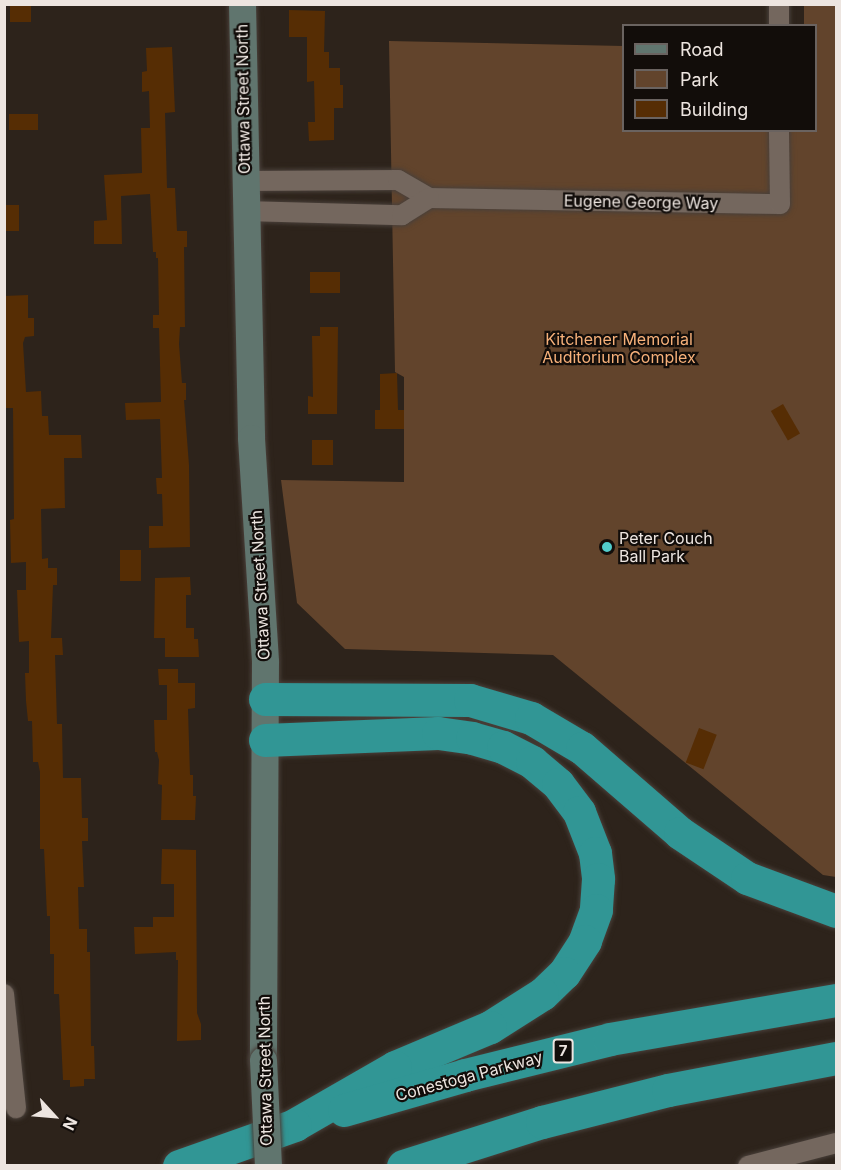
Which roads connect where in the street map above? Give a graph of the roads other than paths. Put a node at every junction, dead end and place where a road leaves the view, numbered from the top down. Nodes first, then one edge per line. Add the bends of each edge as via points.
1 (242, 4) edge
2 (779, 4) edge
3 (779, 24) edge
4 (780, 132) edge
5 (243, 181) junction
6 (429, 198) junction
7 (244, 211) junction
8 (265, 699) junction
9 (265, 740) junction
10 (837, 911) edge
11 (4, 994) edge
12 (837, 1000) edge
13 (837, 1058) edge
14 (16, 1108) dead end
15 (542, 1122) junction
16 (294, 1125) junction
17 (837, 1143) edge
18 (178, 1166) edge
19 (268, 1166) edge
20 (403, 1166) edge
21 (449, 1166) edge
22 (748, 1166) edge

1 - 5 main road, Ottawa Street North
2 - 3 street
4 - 6 street, Eugene George Way via 780,204
5 - 6 street, Eugene George Way via 398,180
5 - 7 main road, Ottawa Street North
6 - 7 street via 402,215
7 - 8 main road, Ottawa Street North via 250,438
8 - 9 main road, Ottawa Street North
8 - 10 highway via 470,700 531,718 582,748 680,833 747,878
9 - 16 highway via 438,733 503,747 532,762 558,784 579,812 595,853 598,879 596,910 585,941 564,973 542,994 490,1027 395,1067
9 - 19 main road, Ottawa Street North, bridge via 263,1060
11 - 14 street
12 - 16 highway, Conestoga Parkway / 7 via 610,1039 465,1075
13 - 15 highway via 668,1090
15 - 20 highway
15 - 21 highway
16 - 18 highway, Conestoga Parkway / 7
17 - 22 street

